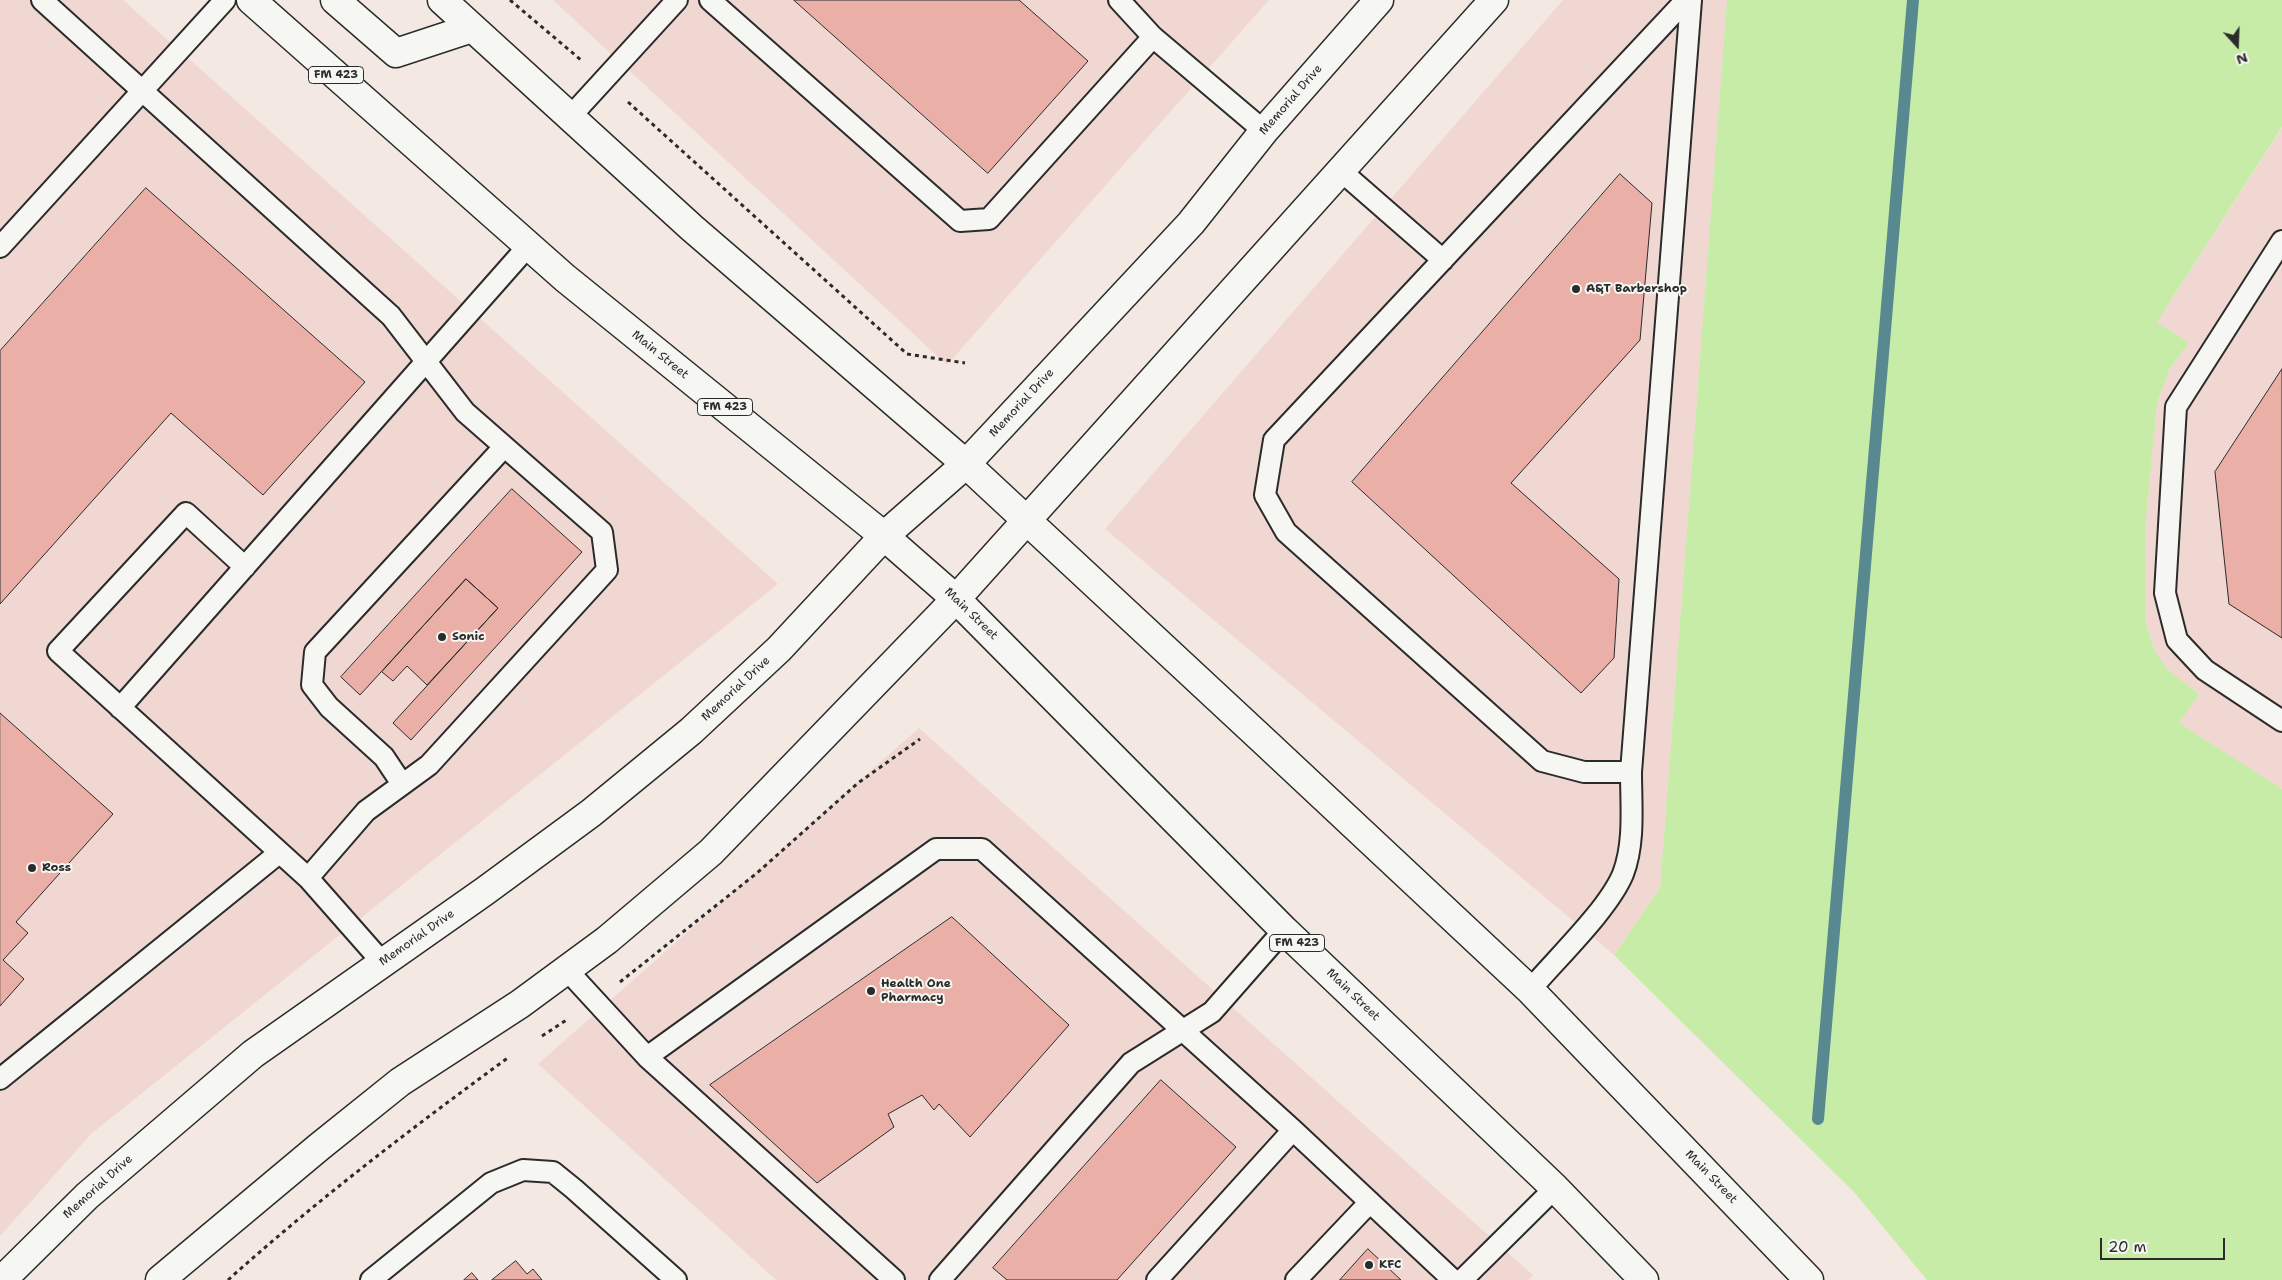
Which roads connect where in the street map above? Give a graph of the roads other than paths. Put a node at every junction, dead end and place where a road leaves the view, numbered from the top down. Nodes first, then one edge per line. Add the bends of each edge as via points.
1 (42, 0) edge
2 (225, 0) edge
3 (250, 0) edge
4 (336, 0) edge
5 (442, 0) edge
6 (677, 0) edge
7 (710, 0) edge
8 (1119, 0) edge
9 (1379, 0) edge
10 (1494, 0) edge
11 (1686, 0) edge
12 (1691, 0) edge
13 (472, 28) junction
14 (1153, 37) junction
15 (142, 90) junction
16 (570, 117) junction
17 (1264, 130) junction
18 (1341, 170) junction
19 (2282, 241) edge
20 (529, 245) junction
21 (0, 247) edge
22 (1443, 260) junction
23 (426, 361) junction
24 (504, 447) junction
25 (966, 464) junction
26 (1028, 522) junction
27 (884, 536) junction
28 (245, 567) junction
29 (956, 600) junction
30 (120, 708) junction
31 (2282, 721) edge
32 (1631, 772) junction
33 (402, 784) junction
34 (279, 853) junction
35 (308, 878) junction
36 (1284, 930) junction
37 (382, 962) junction
38 (567, 970) junction
39 (1530, 990) junction
40 (1182, 1031) junction
41 (647, 1057) junction
42 (0, 1079) edge
43 (1293, 1130) junction
44 (1555, 1188) junction
45 (1370, 1202) junction
46 (2, 1280) edge
47 (160, 1280) edge
48 (371, 1280) edge
49 (676, 1280) edge
50 (894, 1280) edge
51 (940, 1280) edge
52 (1157, 1280) edge
53 (1296, 1280) edge
54 (1453, 1280) edge
55 (1462, 1280) edge
56 (1644, 1280) edge
57 (1809, 1280) edge

1 - 15 lane
2 - 15 lane
3 - 20 main road, Main Street / FM 423
4 - 13 main road via 396,53
5 - 13 main road, Main Street
6 - 16 lane
7 - 14 lane via 960,221 989,219
8 - 14 lane
9 - 17 main road, Memorial Drive
10 - 18 main road
11 - 22 lane
12 - 32 lane
13 - 16 main road, Main Street
14 - 17 lane
15 - 21 lane
15 - 23 lane via 391,316
16 - 25 main road, Main Street via 692,228
17 - 25 main road, Memorial Drive via 1191,223
18 - 22 lane
18 - 26 main road
19 - 31 lane via 2176,407 2165,593 2177,640 2205,670
20 - 23 lane
20 - 27 main road, Main Street / FM 423 via 565,278
22 - 32 lane via 1274,440 1265,495 1286,532 1542,761 1584,772
23 - 24 lane via 465,412
23 - 28 lane
24 - 33 lane via 316,652 312,685 329,707 384,757
24 - 33 lane via 602,532 607,570 429,765
25 - 26 main road, Main Street
25 - 27 main road, Memorial Drive
26 - 29 main road
26 - 39 main road, Main Street
27 - 29 main road, Main Street / FM 423
27 - 37 main road, Memorial Drive via 779,649 691,732 591,813
28 - 30 lane
28 - 30 lane via 186,513 58,651
29 - 36 main road, Main Street / FM 423
29 - 38 main road via 711,852
30 - 34 lane
32 - 39 lane via 1631,833 1623,874 1606,903
33 - 35 lane via 366,811
34 - 35 lane
34 - 42 lane
35 - 37 lane
36 - 40 lane via 1212,1012
36 - 44 main road, Main Street / FM 423
37 - 46 main road, Memorial Drive via 253,1054 87,1196
38 - 41 lane
38 - 47 main road via 400,1082
39 - 57 main road, Main Street
40 - 41 lane via 982,849 936,849
40 - 43 lane
40 - 51 lane via 1131,1063
41 - 50 lane
43 - 45 lane
43 - 52 lane
44 - 55 lane
44 - 56 main road, Main Street / FM 423
45 - 53 lane
45 - 54 lane
48 - 49 lane via 491,1183 523,1170 553,1172

